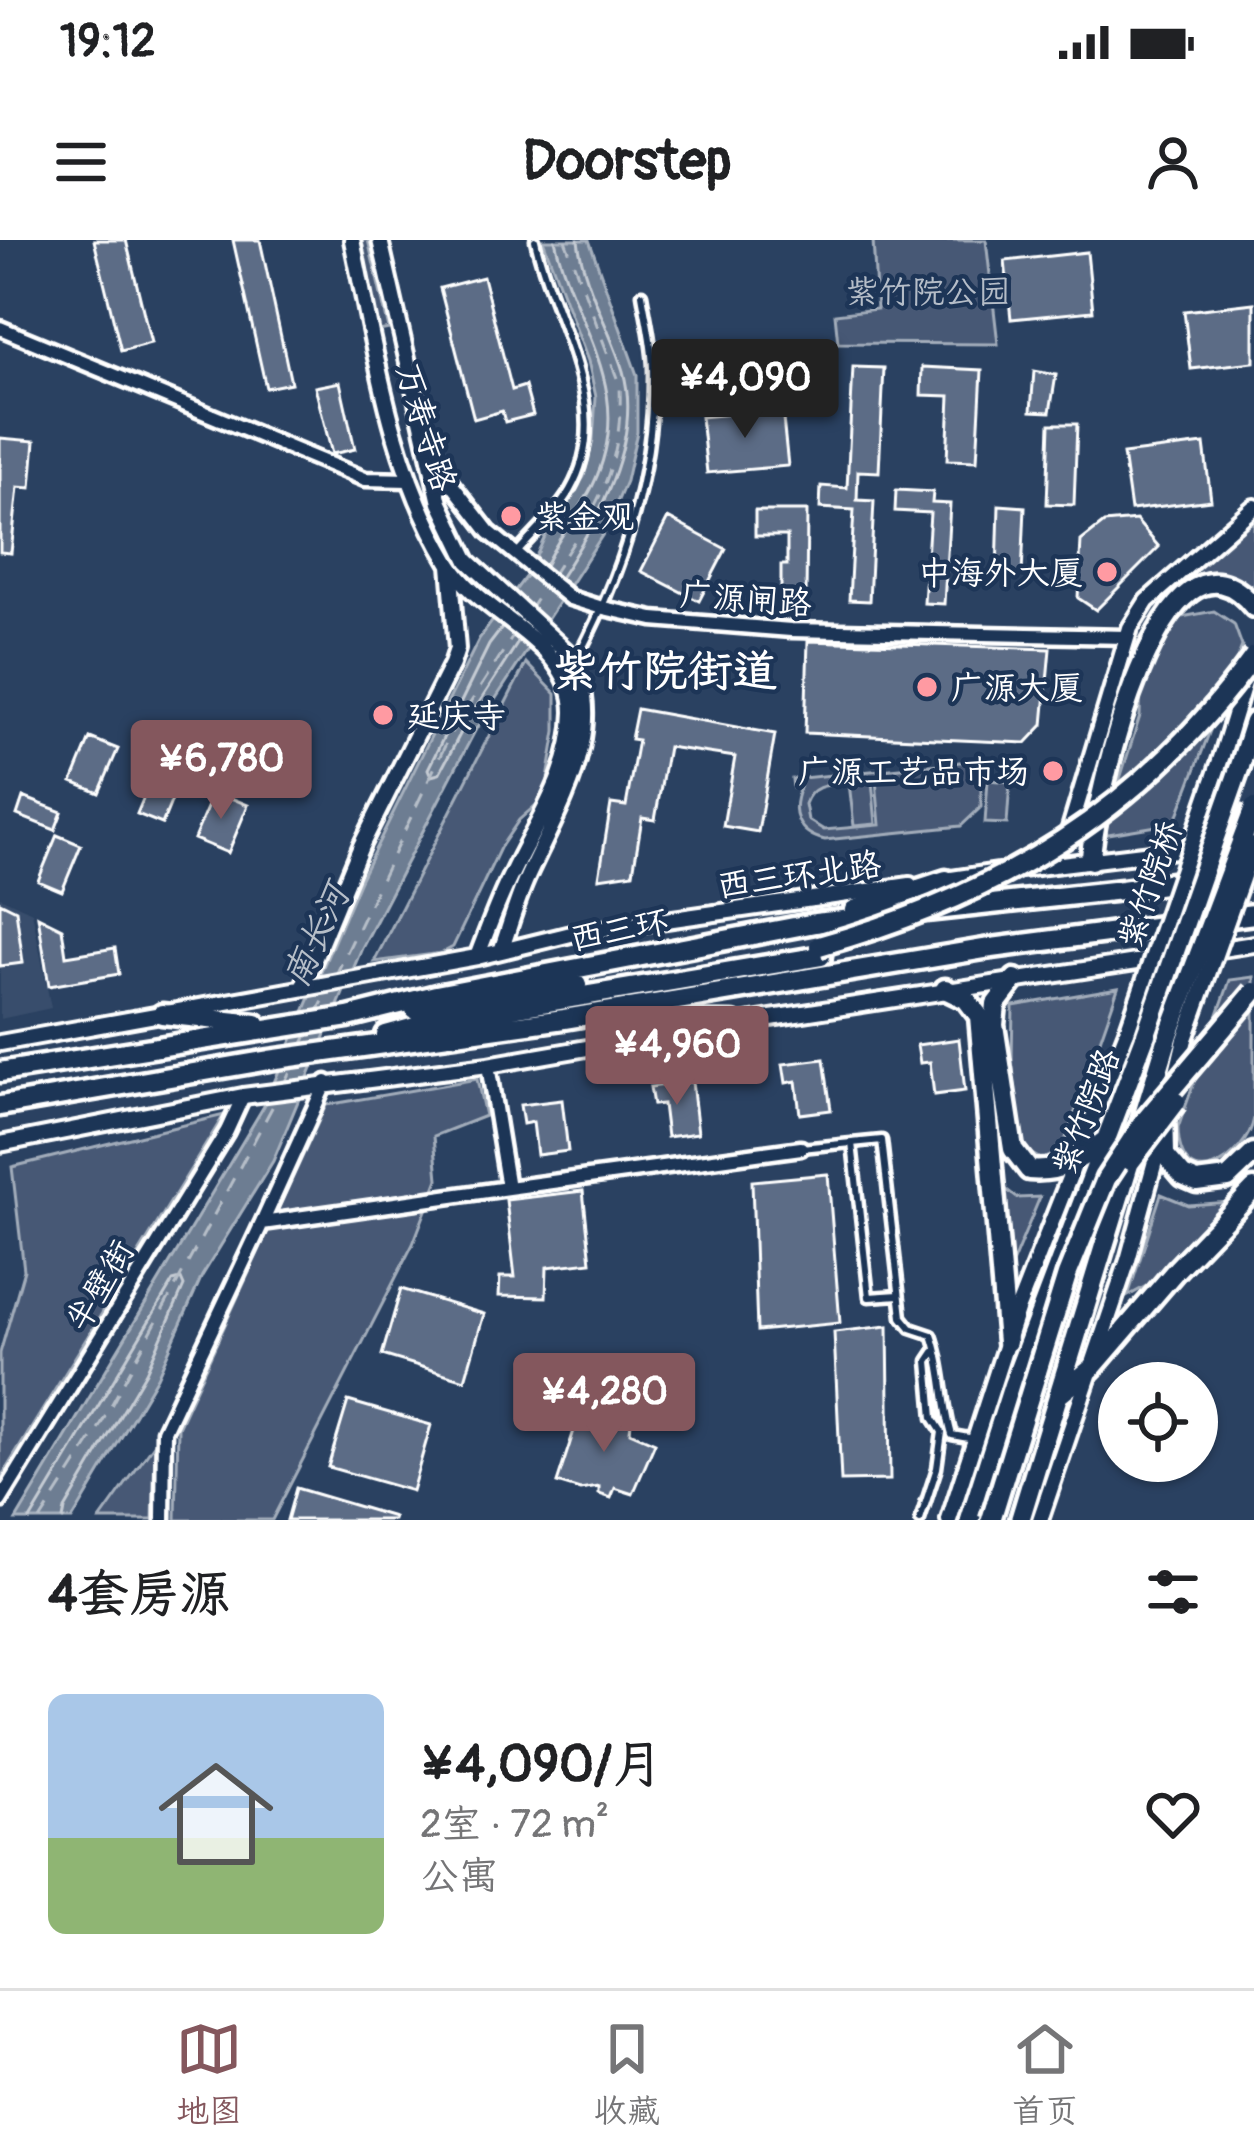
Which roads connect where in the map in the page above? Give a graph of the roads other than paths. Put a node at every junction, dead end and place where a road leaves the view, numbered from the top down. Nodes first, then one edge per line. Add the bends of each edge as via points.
1 (352, 240) edge
2 (380, 240) edge
3 (535, 240) edge
4 (642, 294) dead end
5 (0, 328) edge
6 (427, 451) junction
7 (409, 480) junction
8 (1254, 507) edge
9 (517, 555) junction
10 (450, 565) junction
11 (604, 608) junction
12 (1254, 608) edge
13 (1127, 638) junction
14 (543, 641) junction
15 (1254, 654) edge
16 (574, 664) junction
17 (1254, 672) edge
18 (1254, 722) edge
19 (1254, 808) edge
20 (1254, 842) edge
21 (1091, 860) junction
22 (1051, 865) junction
23 (1254, 871) edge
24 (946, 880) junction
25 (1254, 914) edge
26 (815, 922) junction
27 (1254, 944) edge
28 (501, 951) junction
29 (820, 951) junction
30 (477, 957) junction
31 (1015, 979) junction
32 (303, 986) junction
33 (945, 988) junction
34 (1254, 992) edge
35 (1254, 1011) edge
36 (162, 1015) junction
37 (348, 1018) junction
38 (564, 1019) junction
39 (733, 1023) junction
40 (284, 1027) junction
41 (1136, 1032) junction
42 (1177, 1037) junction
43 (0, 1043) edge
44 (329, 1051) junction
45 (488, 1065) junction
46 (0, 1072) edge
47 (326, 1082) junction
48 (249, 1095) junction
49 (0, 1106) edge
50 (1163, 1132) junction
51 (1106, 1139) junction
52 (853, 1143) junction
53 (0, 1144) edge
54 (801, 1148) joint
55 (1254, 1153) edge
56 (1075, 1164) junction
57 (508, 1188) junction
58 (1254, 1189) edge
59 (262, 1223) junction
60 (899, 1295) junction
61 (1006, 1342) junction
62 (941, 1359) junction
63 (1092, 1368) junction
64 (1058, 1395) junction
65 (942, 1432) junction
66 (952, 1435) junction
67 (974, 1439) junction
68 (0, 1502) edge
69 (164, 1520) edge
70 (920, 1520) edge
71 (949, 1520) edge
72 (966, 1520) edge
73 (991, 1520) edge
74 (1003, 1520) edge
75 (1020, 1520) edge
76 (1040, 1520) edge

1 - 7 street, 万寿寺路
2 - 6 street, 万寿寺路
3 - 9 lane via 586,401 587,437 571,489
4 - 11 lane via 652,422 637,509
5 - 7 street via 365,479
6 - 9 street, 广源闸路 via 489,532
6 - 14 street, 万寿寺路 via 467,561
7 - 10 street, 万寿寺路
8 - 13 street via 1147,601
9 - 11 street, 广源闸路 via 570,598
10 - 14 street, 万寿寺路 via 493,610
10 - 32 street via 452,664 361,846
11 - 13 street, 广源闸路 via 791,630
11 - 16 lane
12 - 21 highway via 1225,584 1204,584 1172,608 1144,653 1096,812
13 - 22 street via 1074,823
14 - 16 street
14 - 30 street via 570,685 571,735 557,787
15 - 29 highway, bridge via 1151,774 1053,848 946,904
15 - 41 street, 紫竹院桥, bridge
16 - 28 street via 584,692 579,754
17 - 29 highway via 1166,776 1060,857 914,929
18 - 41 highway, 紫竹院路, bridge
19 - 42 highway, 紫竹院路, bridge
20 - 21 street, 西三环北路
20 - 42 street, 紫竹院路, bridge
21 - 22 street, 西三环北路
22 - 24 street, 西三环北路
23 - 26 highway, 西三环
24 - 26 highway
24 - 28 street, 西三环北路 via 575,933
25 - 38 highway
26 - 37 highway, 西三环
27 - 31 street
28 - 30 street, 西三环北路
29 - 37 highway
29 - 44 highway via 441,1020
30 - 32 street, 西三环北路
31 - 33 street
31 - 56 highway via 996,1004 994,1025 1012,1149 1029,1170
32 - 36 street, 西三环北路
33 - 39 street
33 - 61 highway via 980,1016
34 - 73 highway, bridge via 1106,1179 1067,1275
35 - 74 highway, bridge via 1116,1184 1078,1275
36 - 40 highway
36 - 43 street, 西三环北路
37 - 40 highway, 西三环
38 - 39 highway
38 - 44 highway
39 - 45 street
40 - 46 highway, 西三环
41 - 51 highway, 紫竹院路
41 - 56 street, 紫竹院路
42 - 50 highway
42 - 64 highway, 紫竹院路
44 - 49 highway
45 - 47 street
45 - 57 street
47 - 48 street
47 - 59 street
48 - 53 street
48 - 68 street, 半壁街
50 - 55 highway via 1172,1167 1197,1182 1228,1178
50 - 63 street
51 - 56 highway
51 - 72 highway, 紫竹院路
52 - 54 lane
52 - 60 lane via 869,1297
52 - 60 lane via 882,1140
54 - 57 street
56 - 61 street, 紫竹院路
57 - 59 street
58 - 63 highway
59 - 69 street via 164,1431
60 - 62 lane via 902,1317 932,1335
61 - 67 street, 紫竹院路
62 - 65 lane via 934,1352 928,1361 933,1418
62 - 66 lane
63 - 64 highway
63 - 76 street
64 - 75 highway, 紫竹院路
65 - 66 lane
65 - 70 lane
66 - 67 lane
67 - 71 street, 紫竹院路

